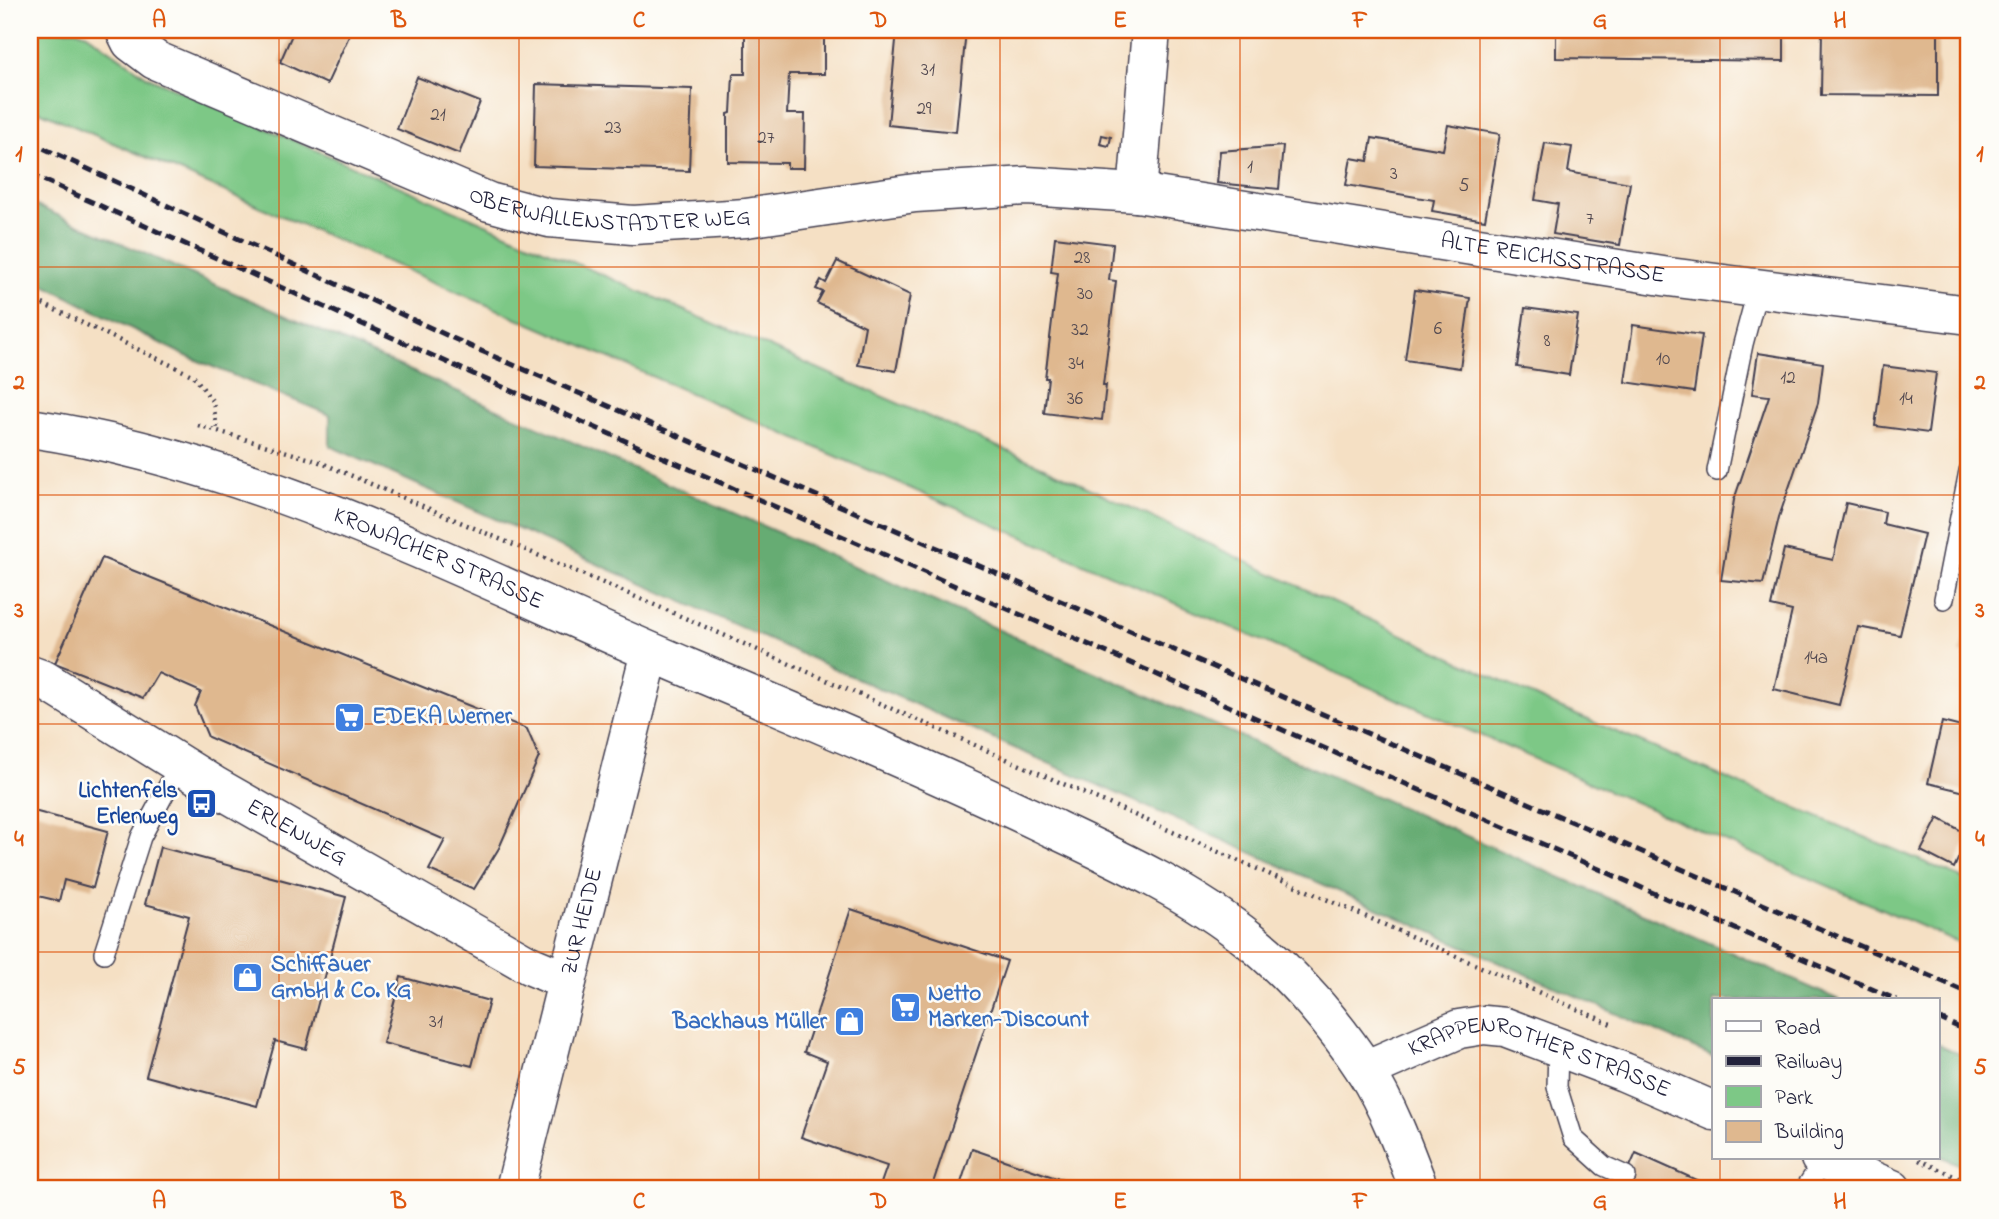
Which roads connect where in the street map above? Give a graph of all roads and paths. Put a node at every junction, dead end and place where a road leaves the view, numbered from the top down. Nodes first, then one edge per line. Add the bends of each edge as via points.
1 (125, 30) edge
2 (1151, 30) edge
3 (1137, 193) junction
4 (1758, 288) junction
5 (30, 298) edge
6 (1969, 315) edge
7 (30, 428) edge
8 (1717, 471) dead end
9 (1969, 471) edge
10 (1944, 599) dead end
11 (650, 652) junction
12 (30, 675) edge
13 (180, 764) junction
14 (104, 953) dead end
15 (567, 981) junction
16 (1614, 1025) dead end
17 (1558, 1047) junction
18 (1365, 1070) junction
19 (1712, 1110) edge
20 (1917, 1160) edge
21 (1816, 1169) edge
22 (1626, 1176) dead end
23 (1969, 1183) edge
24 (515, 1189) edge
25 (1419, 1189) edge
26 (1892, 1189) edge

1 - 3 street, OBERWALLENSTADTER WEG via 131,42 155,60 489,202 549,218 633,225 746,218 915,193 1027,186
2 - 3 street
3 - 4 street, ALTE REICHSSTRASSE
4 - 6 street, ALTE REICHSSTRASSE
4 - 8 lane
5 - 16 path via 194,376 213,402 217,429 355,477
7 - 11 street, KRONACHER STRASSE via 172,457 249,482 432,555
9 - 10 lane
11 - 15 street, ZUR HEIDE
11 - 18 street, KRONACHER STRASSE via 1001,804 1131,866 1218,916 1303,989
12 - 13 street, ERLENWEG
13 - 14 lane via 141,836
13 - 15 street, ERLENWEG via 529,965
15 - 24 street, ZUR HEIDE
17 - 18 street, KRAPPENROTHER STRASSE via 1505,1027 1484,1025 1459,1029
17 - 19 street, KRAPPENROTHER STRASSE
17 - 22 lane via 1557,1087 1573,1138 1604,1166
18 - 25 street, KRONACHER STRASSE
20 - 23 path
21 - 26 street

